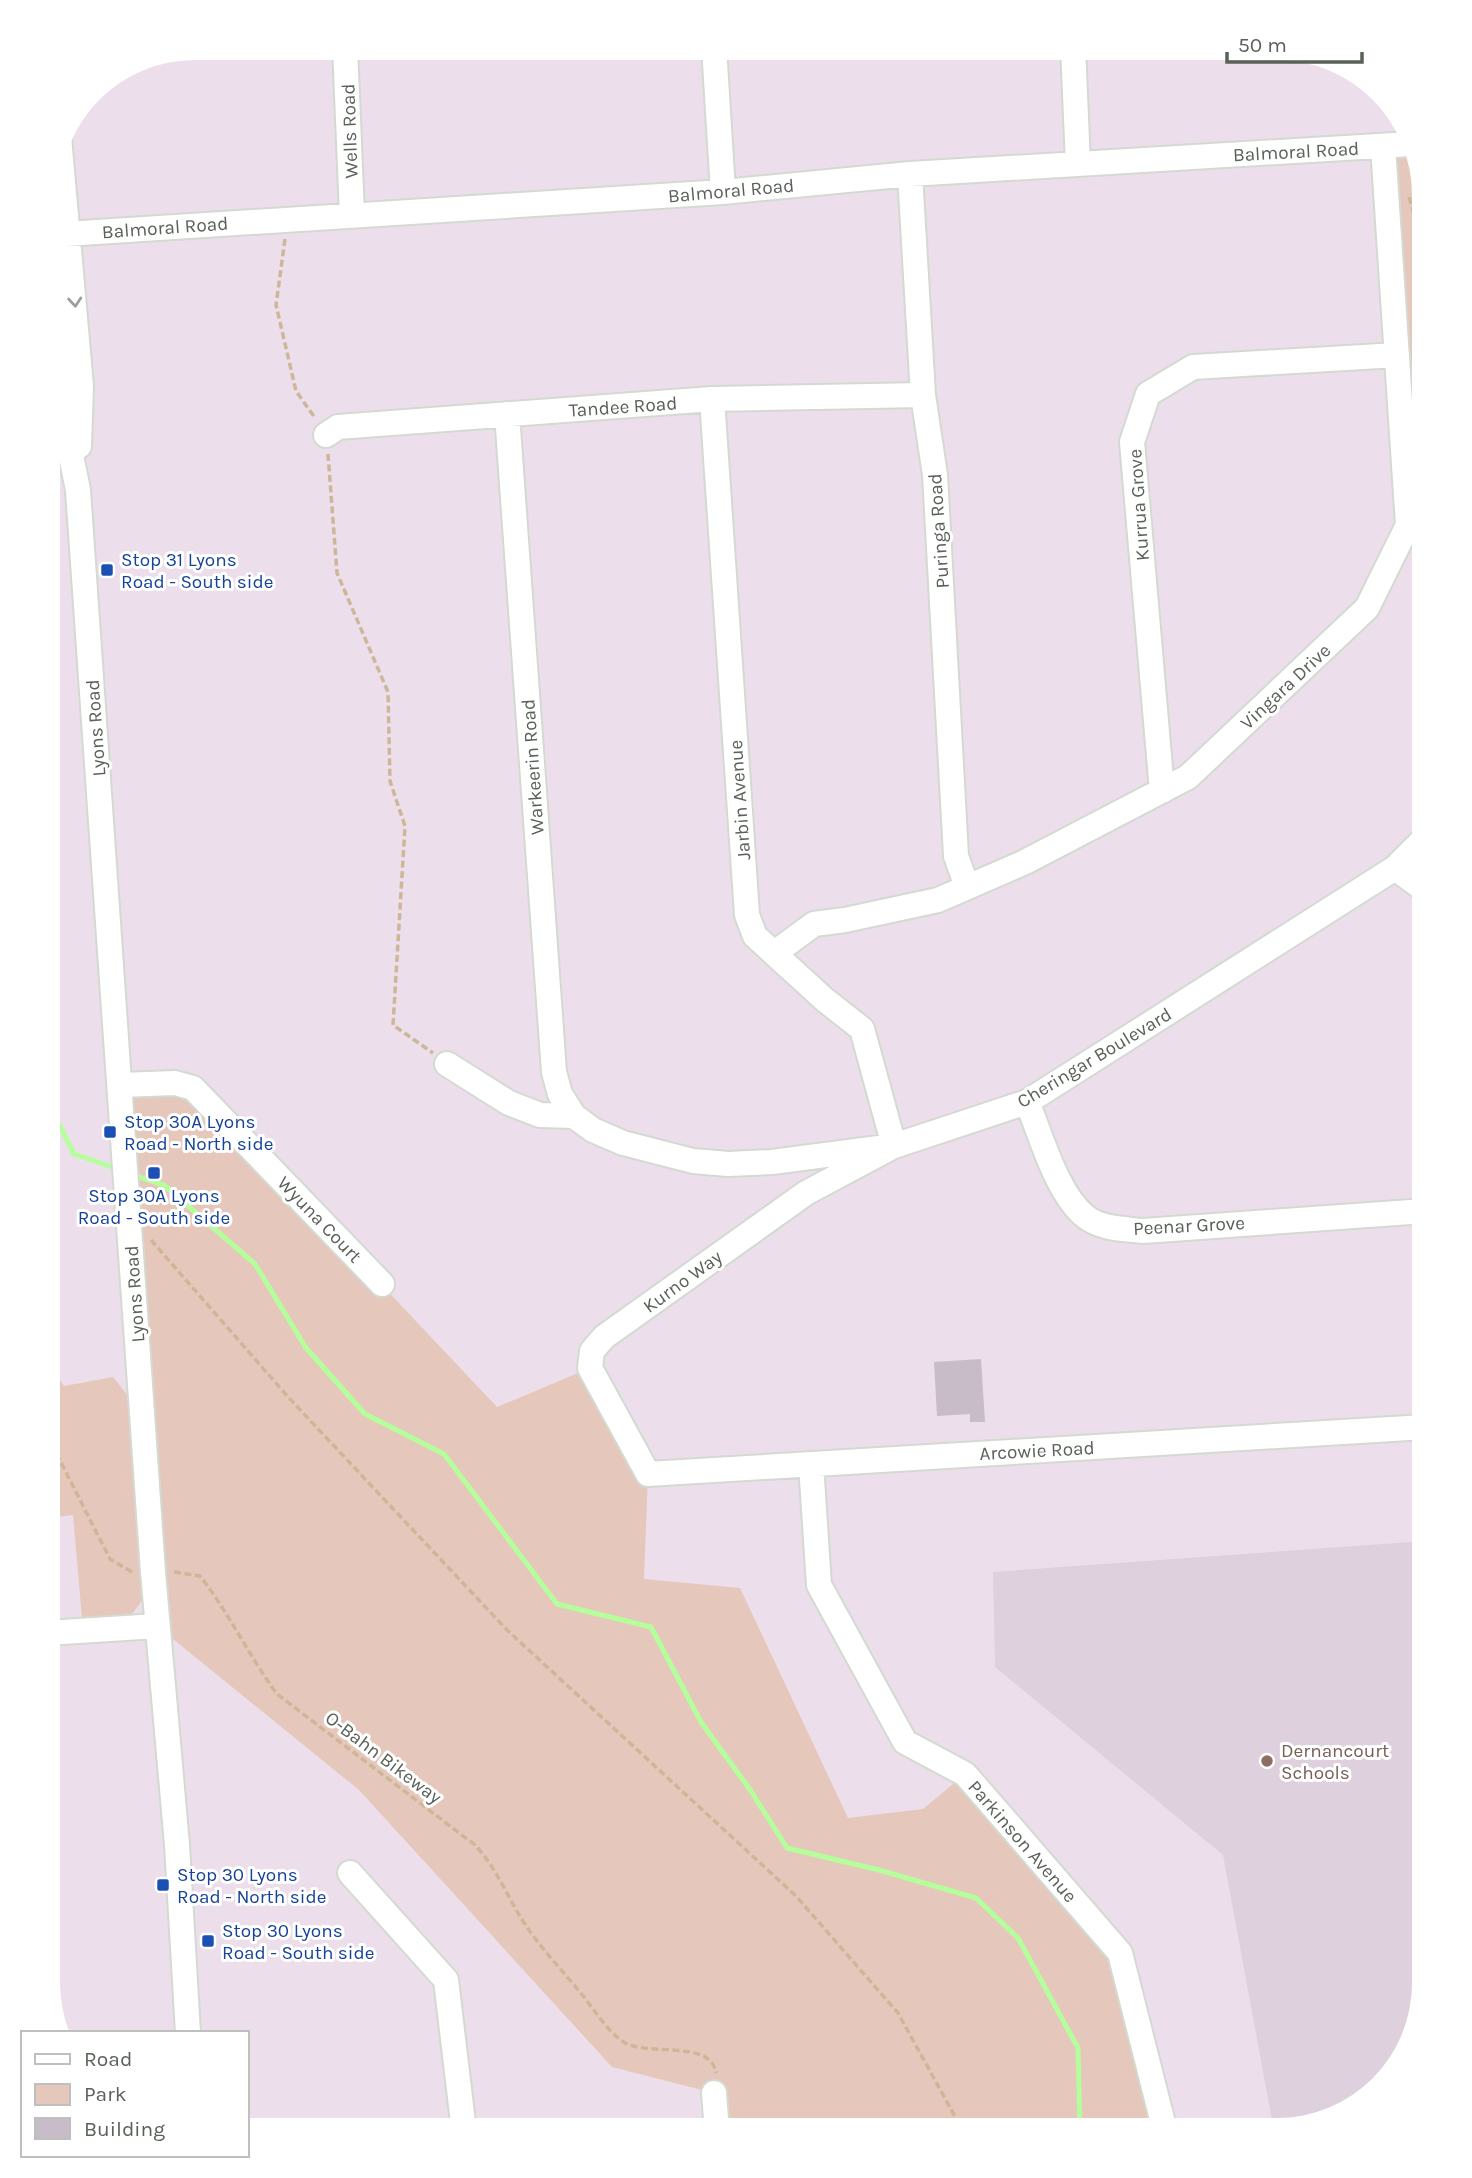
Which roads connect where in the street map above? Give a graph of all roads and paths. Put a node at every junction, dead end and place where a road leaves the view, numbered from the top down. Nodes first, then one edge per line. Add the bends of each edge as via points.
1 (346, 60) edge
2 (715, 60) edge
3 (1074, 60) edge
4 (1403, 145) edge
5 (1384, 146) junction
6 (1078, 164) junction
7 (910, 174) junction
8 (1407, 191) dead end
9 (723, 192) junction
10 (1412, 207) edge
11 (352, 215) junction
12 (284, 219) junction
13 (60, 235) joint
14 (1397, 355) junction
15 (923, 395) junction
16 (712, 399) junction
17 (508, 414) junction
18 (327, 435) junction
19 (1412, 492) edge
20 (1412, 534) edge
21 (1161, 791) junction
22 (1412, 851) edge
23 (1395, 868) junction
24 (1412, 880) edge
25 (967, 887) junction
26 (776, 952) junction
27 (447, 1064) joint
28 (120, 1085) junction
29 (1027, 1102) junction
30 (574, 1116) junction
31 (894, 1146) junction
32 (1412, 1212) edge
33 (129, 1215) junction
34 (382, 1284) dead end
35 (1412, 1428) edge
36 (60, 1461) edge
37 (811, 1464) junction
38 (649, 1474) joint
39 (153, 1572) junction
40 (157, 1626) junction
41 (60, 1632) edge
42 (350, 1873) dead end
43 (188, 2031) edge
44 (714, 2092) joint
45 (463, 2118) edge
46 (716, 2118) edge
47 (956, 2118) edge
48 (1162, 2118) edge

1 - 11 street, Wells Road
2 - 9 street
3 - 6 street
4 - 5 street, Balmoral Road
5 - 6 street, Balmoral Road
5 - 14 street, Vingara Drive
6 - 7 street, Balmoral Road
7 - 9 street, Balmoral Road
7 - 15 street, Puringa Road
8 - 10 path
9 - 11 street, Balmoral Road
11 - 12 street, Balmoral Road
12 - 13 street, Balmoral Road
12 - 18 path via 276,305 296,391
13 - 28 street, Lyons Road via 81,386 76,471
14 - 19 street, Vingara Drive
14 - 21 street, Kurrua Grove via 1193,367 1147,394 1132,442
15 - 16 street, Tandee Road
15 - 25 street, Puringa Road via 935,475 956,856
16 - 17 street, Tandee Road
16 - 26 street, Jarbin Avenue via 747,915 755,936
17 - 18 street, Tandee Road via 338,428
17 - 30 street, Warkeerin Road via 554,1072 560,1094
18 - 27 path via 338,573 388,692 390,781 405,826 393,1024
20 - 21 street, Vingara Drive via 1367,607 1188,777
21 - 25 street, Vingara Drive
22 - 23 street, Cheringar Boulevard
23 - 24 street
23 - 29 street, Cheringar Boulevard
25 - 26 street, Vingara Drive via 938,900 814,924
26 - 31 street, Jarbin Avenue via 862,1029
27 - 30 street, Cheringar Boulevard via 509,1103 540,1115
28 - 33 street, Lyons Road
28 - 34 street, Wyuna Court via 175,1083 192,1088
29 - 31 street, Cheringar Boulevard
29 - 32 street, Peenar Grove via 1064,1191 1086,1217 1111,1227 1143,1231
30 - 31 street, Cheringar Boulevard via 623,1143 692,1161 728,1164
31 - 38 street, Kurno Way via 806,1193 604,1337 592,1351 590,1368
33 - 39 street, Lyons Road
33 - 47 path via 289,1398 508,1630 796,1896 898,2013
35 - 37 street, Arcowie Road
36 - 39 path, O-Bahn Bikeway via 110,1559 131,1572
37 - 38 street, Arcowie Road
37 - 48 street, Parkinson Avenue via 819,1585 905,1742 965,1774 1120,1953
39 - 40 street, Lyons Road
39 - 44 path, O-Bahn Bikeway via 200,1576 277,1694 486,1857 524,1922 611,2031 635,2048 693,2051 707,2058 715,2067
40 - 41 street
40 - 43 street, Lyons Road
42 - 45 street via 446,1980
44 - 46 street

